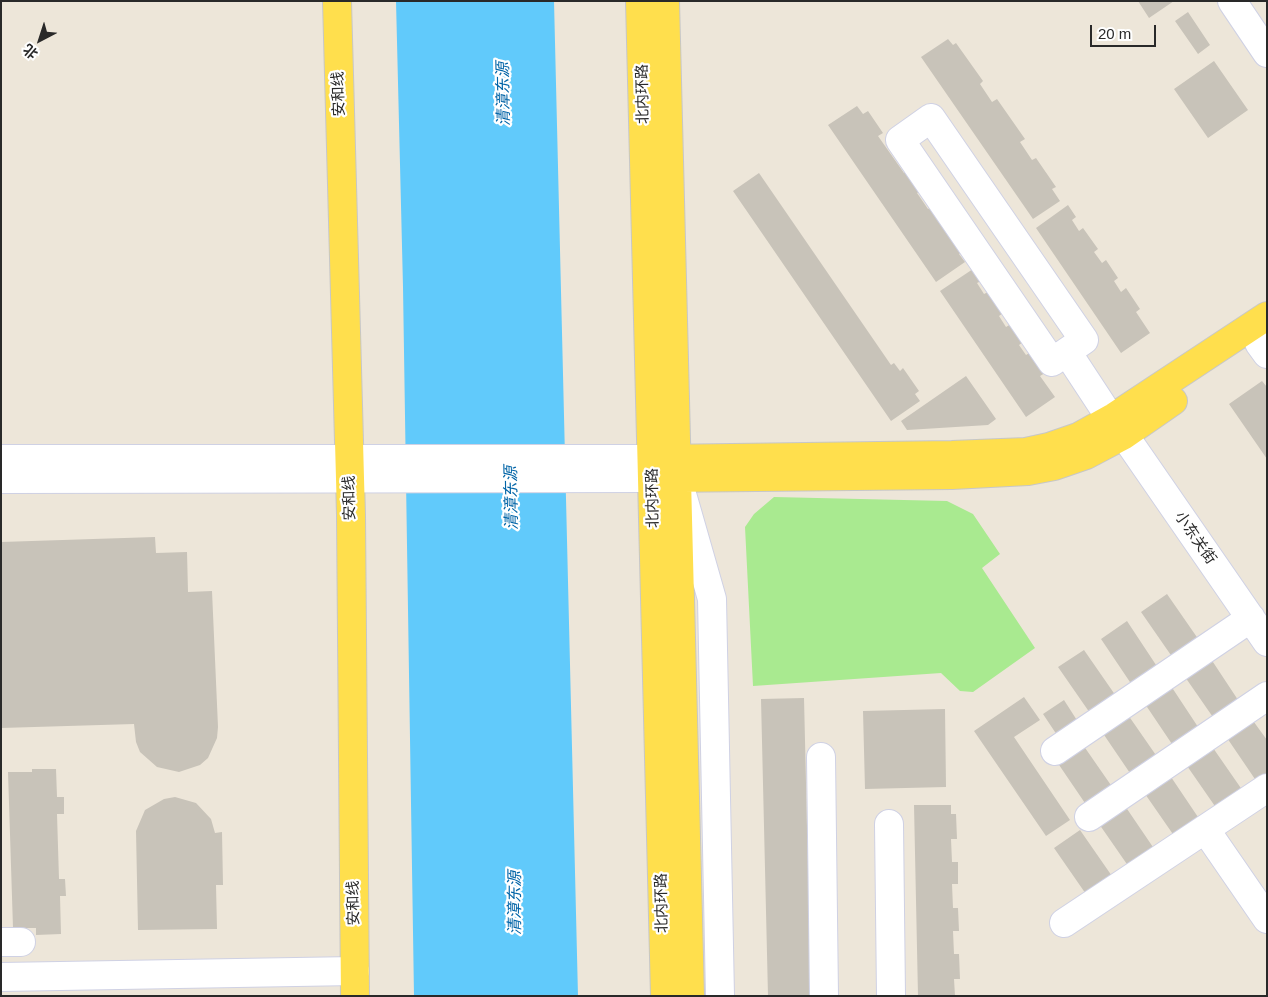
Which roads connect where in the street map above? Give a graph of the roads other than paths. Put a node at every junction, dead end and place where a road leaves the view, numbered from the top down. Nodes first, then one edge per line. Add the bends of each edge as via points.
1 (337, 1) edge
2 (640, 1) edge
3 (665, 1) edge
4 (1233, 2) edge
5 (1267, 53) edge
6 (1267, 316) edge
7 (1264, 345) edge
8 (1067, 352) junction
9 (1117, 427) junction
10 (1, 459) edge
11 (664, 468) junction
12 (350, 469) junction
13 (1, 479) edge
14 (1251, 618) junction
15 (1267, 642) edge
16 (1267, 696) edge
17 (1055, 750) dead end
18 (821, 757) dead end
19 (1267, 788) edge
20 (1089, 817) dead end
21 (888, 824) dead end
22 (1205, 829) junction
23 (1267, 919) edge
24 (1064, 923) dead end
25 (1, 977) edge
26 (355, 983) edge
27 (665, 996) edge
28 (690, 996) edge
29 (720, 996) edge
30 (824, 996) edge
31 (891, 996) edge

1 - 12 main road, 安和线
2 - 11 main road, 北内环路
3 - 11 main road, 北内环路
4 - 5 street
6 - 9 main road
7 - 9 main road
8 - 8 street via 1084,340 931,118 900,140 1052,362
8 - 9 street, 小东关街
9 - 11 main road via 1086,455 1028,471 952,475
9 - 14 street, 小东关街
10 - 12 street
11 - 12 street
11 - 27 main road, 北内环路
11 - 28 main road, 北内环路
11 - 29 street via 712,599
12 - 13 street
12 - 26 main road, 安和线
14 - 15 street, 小东关街
14 - 17 street
16 - 20 street
18 - 30 street
19 - 22 street
21 - 31 street
22 - 23 street
22 - 24 street
25 - 26 street

